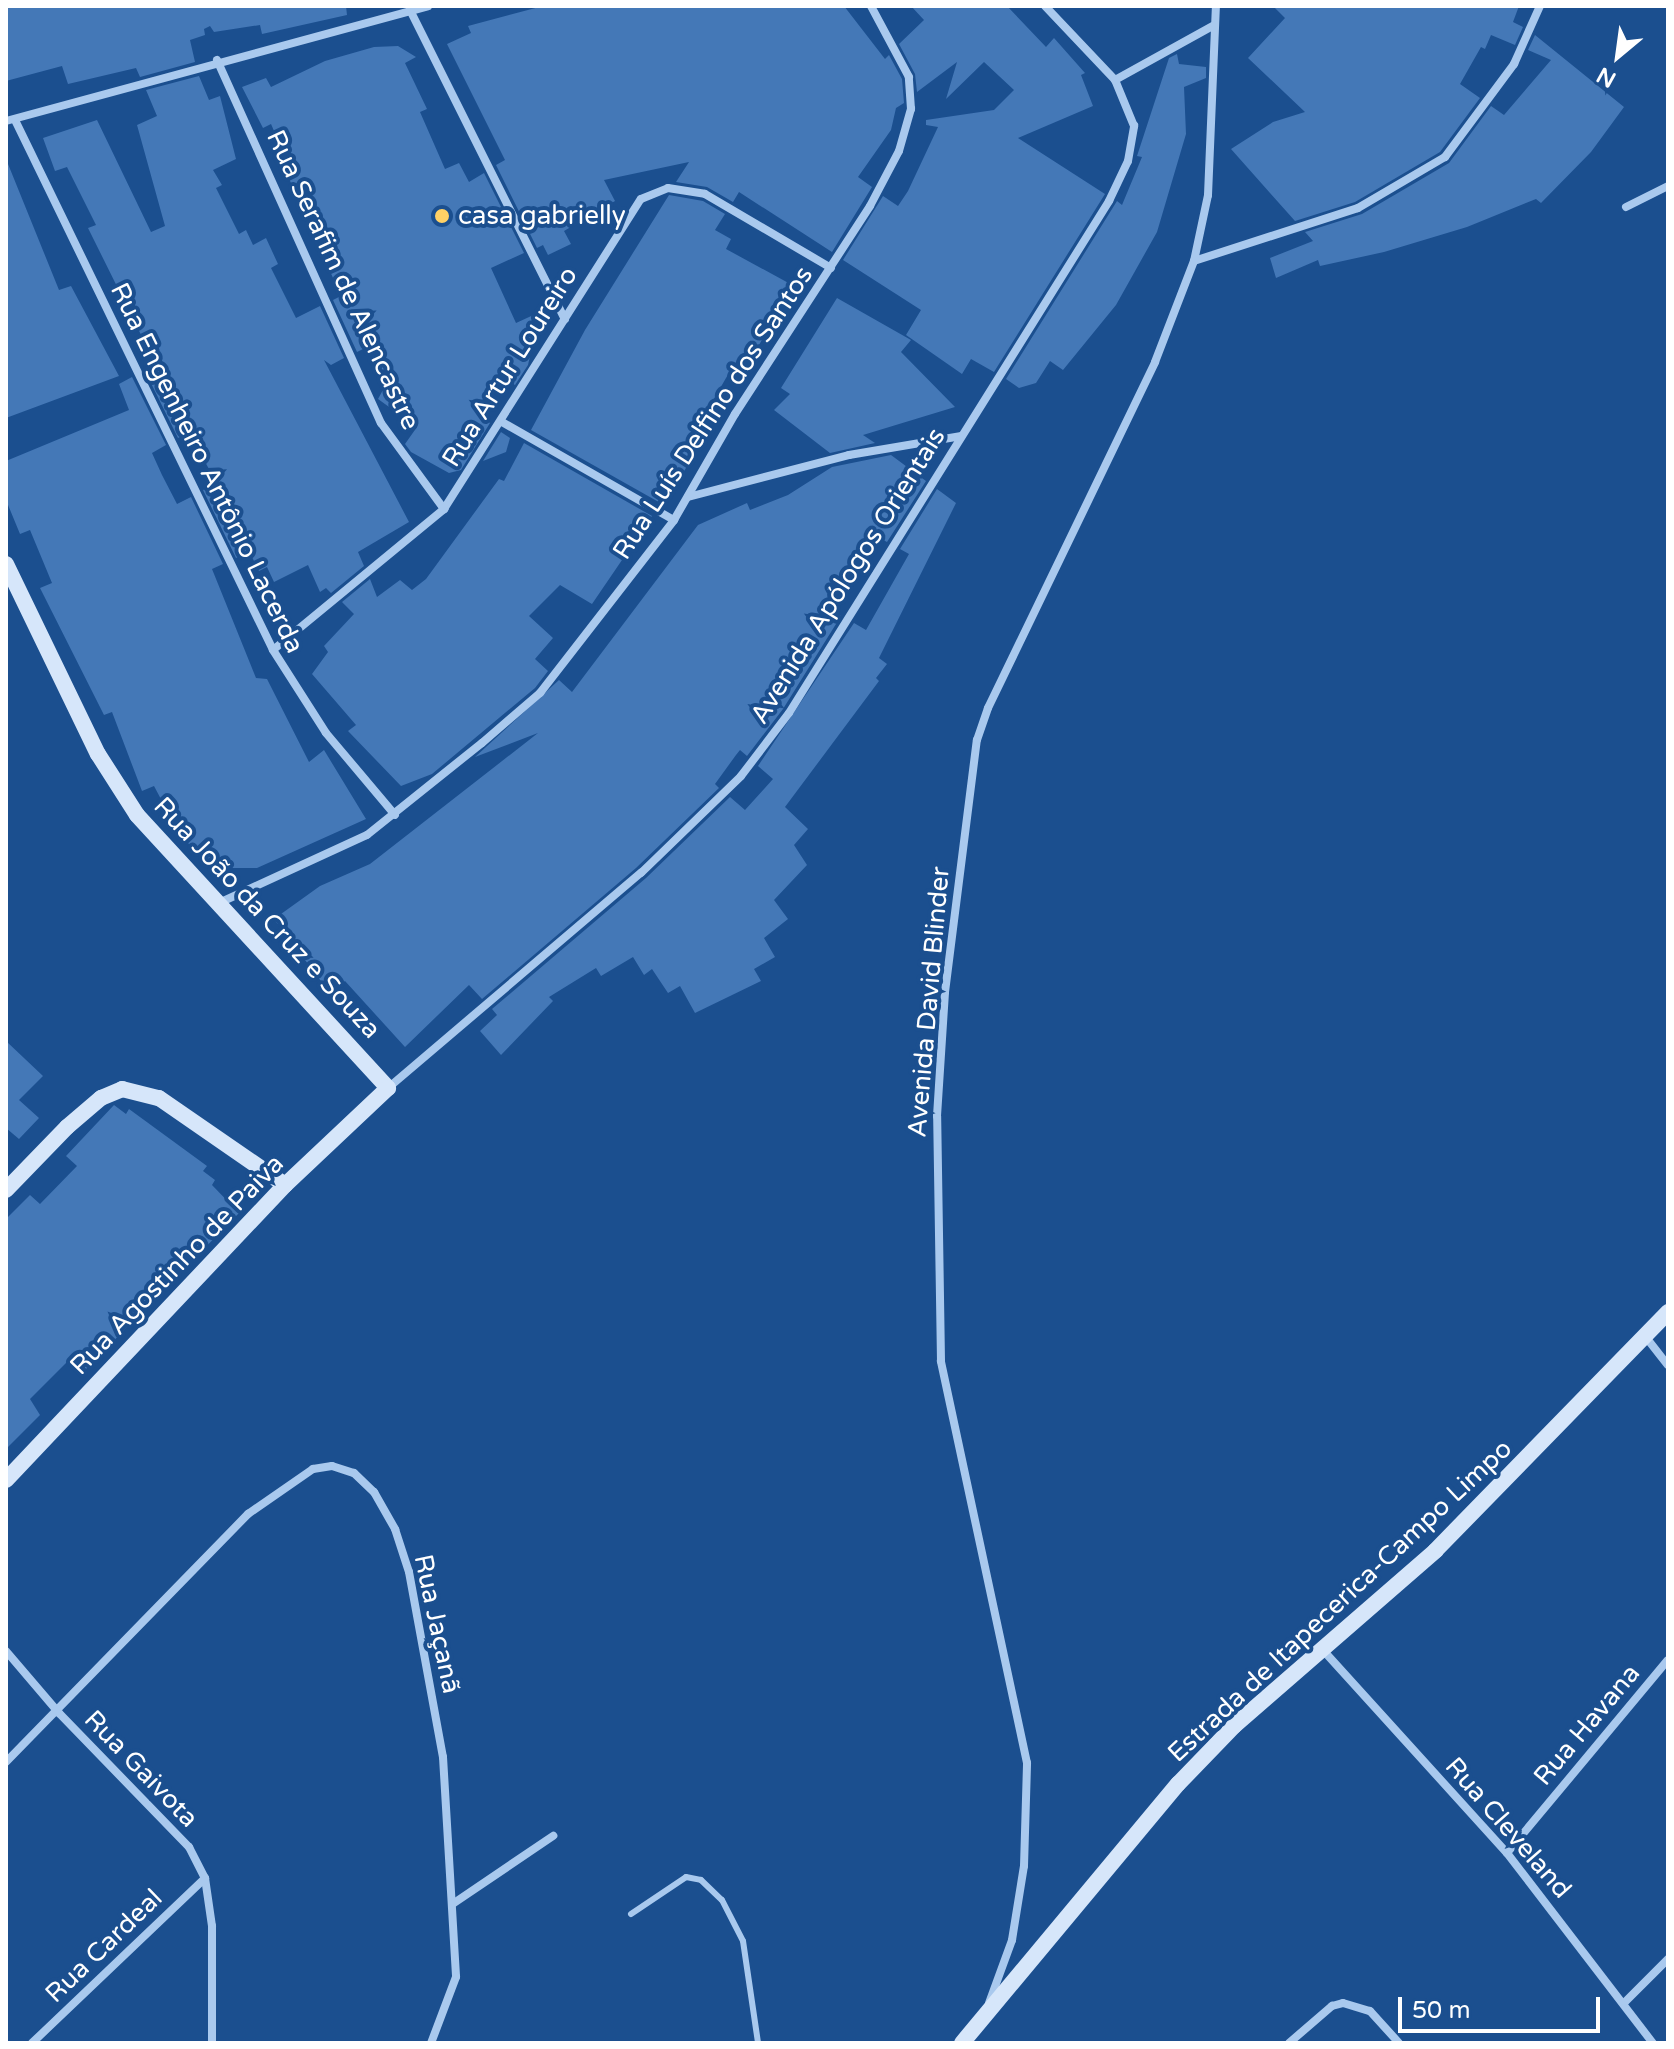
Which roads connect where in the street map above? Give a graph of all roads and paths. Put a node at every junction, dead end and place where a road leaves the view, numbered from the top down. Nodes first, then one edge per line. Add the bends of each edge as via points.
1 (428, 6) edge
2 (871, 6) edge
3 (1045, 6) edge
4 (1216, 6) edge
5 (1540, 6) edge
6 (410, 10) junction
7 (1213, 26) junction
8 (217, 60) junction
9 (1115, 80) junction
10 (11, 120) edge
11 (1668, 186) edge
12 (1626, 207) dead end
13 (1194, 261) junction
14 (831, 268) junction
15 (565, 319) junction
16 (502, 422) junction
17 (961, 436) junction
18 (687, 498) junction
19 (444, 509) junction
20 (674, 520) junction
21 (6, 564) edge
22 (273, 650) junction
23 (395, 815) junction
24 (219, 903) junction
25 (388, 1088) junction
26 (285, 1185) junction
27 (6, 1190) edge
28 (1668, 1312) edge
29 (1645, 1336) junction
30 (1668, 1365) edge
31 (6, 1480) edge
32 (1321, 1648) junction
33 (6, 1651) edge
34 (1668, 1660) edge
35 (59, 1713) junction
36 (6, 1762) edge
37 (553, 1836) dead end
38 (1507, 1853) junction
39 (205, 1878) junction
40 (454, 1903) junction
41 (631, 1914) dead end
42 (1668, 1959) edge
43 (1625, 2002) junction
44 (985, 2016) junction
45 (32, 2043) edge
46 (212, 2043) edge
47 (431, 2043) edge
48 (758, 2043) edge
49 (962, 2043) edge
50 (1289, 2043) edge
51 (1399, 2043) edge
52 (1653, 2043) edge

1 - 6 street
2 - 14 street, Rua Luís Delfino dos Santos via 909,77 911,109 899,151
3 - 9 street
4 - 7 street, Avenida David Blinder
5 - 13 street via 1514,64 1445,157 1358,208
6 - 8 street
6 - 15 street
7 - 9 street
7 - 13 street, Avenida David Blinder via 1208,195
8 - 10 street
8 - 19 street, Rua Serafim de Alencastre via 381,423
9 - 17 street, Avenida Apólogos Orientais via 1134,126 1128,161 1060,285
10 - 22 street, Rua Engenheiro Antônio Lacerda
11 - 12 street
13 - 44 street, Avenida David Blinder via 1158,355 1006,663 977,740 945,992 937,1116 941,1361 1027,1763 1022,1881 1012,1940
14 - 15 street, Rua Artur Loureiro via 705,194 655,189 623,223
14 - 18 street, Rua Luís Delfino dos Santos
15 - 16 street, Rua Artur Loureiro
16 - 19 street, Rua Artur Loureiro
16 - 20 street
17 - 18 street via 849,455
17 - 25 street, Avenida Apólogos Orientais via 789,713 741,776 641,873
18 - 20 street, Rua Luís Delfino dos Santos
19 - 22 street, Rua Artur Loureiro
20 - 23 street, Rua Luís Delfino dos Santos via 540,693
21 - 24 main road, Rua João da Cruz e Souza via 121,790 171,856
22 - 23 street, Rua Engenheiro Antônio Lacerda via 326,733
23 - 24 street, Rua Luís Delfino dos Santos via 311,864
24 - 25 main road, Rua João da Cruz e Souza
25 - 26 main road, Rua Agostinho de Paiva
26 - 27 main road via 159,1098 122,1089 101,1098 67,1127
26 - 31 main road, Rua Agostinho de Paiva
28 - 29 main road, Estrada de Itapecerica-Campo Limpo
29 - 30 street
29 - 32 main road, Estrada de Itapecerica-Campo Limpo via 1457,1530
32 - 38 street, Rua Cleveland
32 - 44 main road, Estrada de Itapecerica-Campo Limpo via 1178,1784
33 - 35 street, Rua Gaivota
34 - 38 street, Rua Havana
35 - 36 street, Rua Jaçanã
35 - 39 street, Rua Gaivota via 164,1816
35 - 40 street, Rua Jaçanã via 248,1514 313,1469 332,1466 354,1473 374,1492 395,1529 409,1572 443,1757
37 - 40 street
38 - 43 street, Rua Cleveland
39 - 45 street, Rua Cardeal
39 - 46 street, Rua Gaivota via 212,1926
40 - 47 street, Rua Jaçanã via 456,1977
41 - 48 lane via 686,1877 701,1880 722,1900 743,1941
42 - 43 street
43 - 52 street, Rua Cleveland
44 - 49 main road, Estrada de Itapecerica-Campo Limpo
50 - 51 street via 1332,2006 1343,2003 1370,2011

